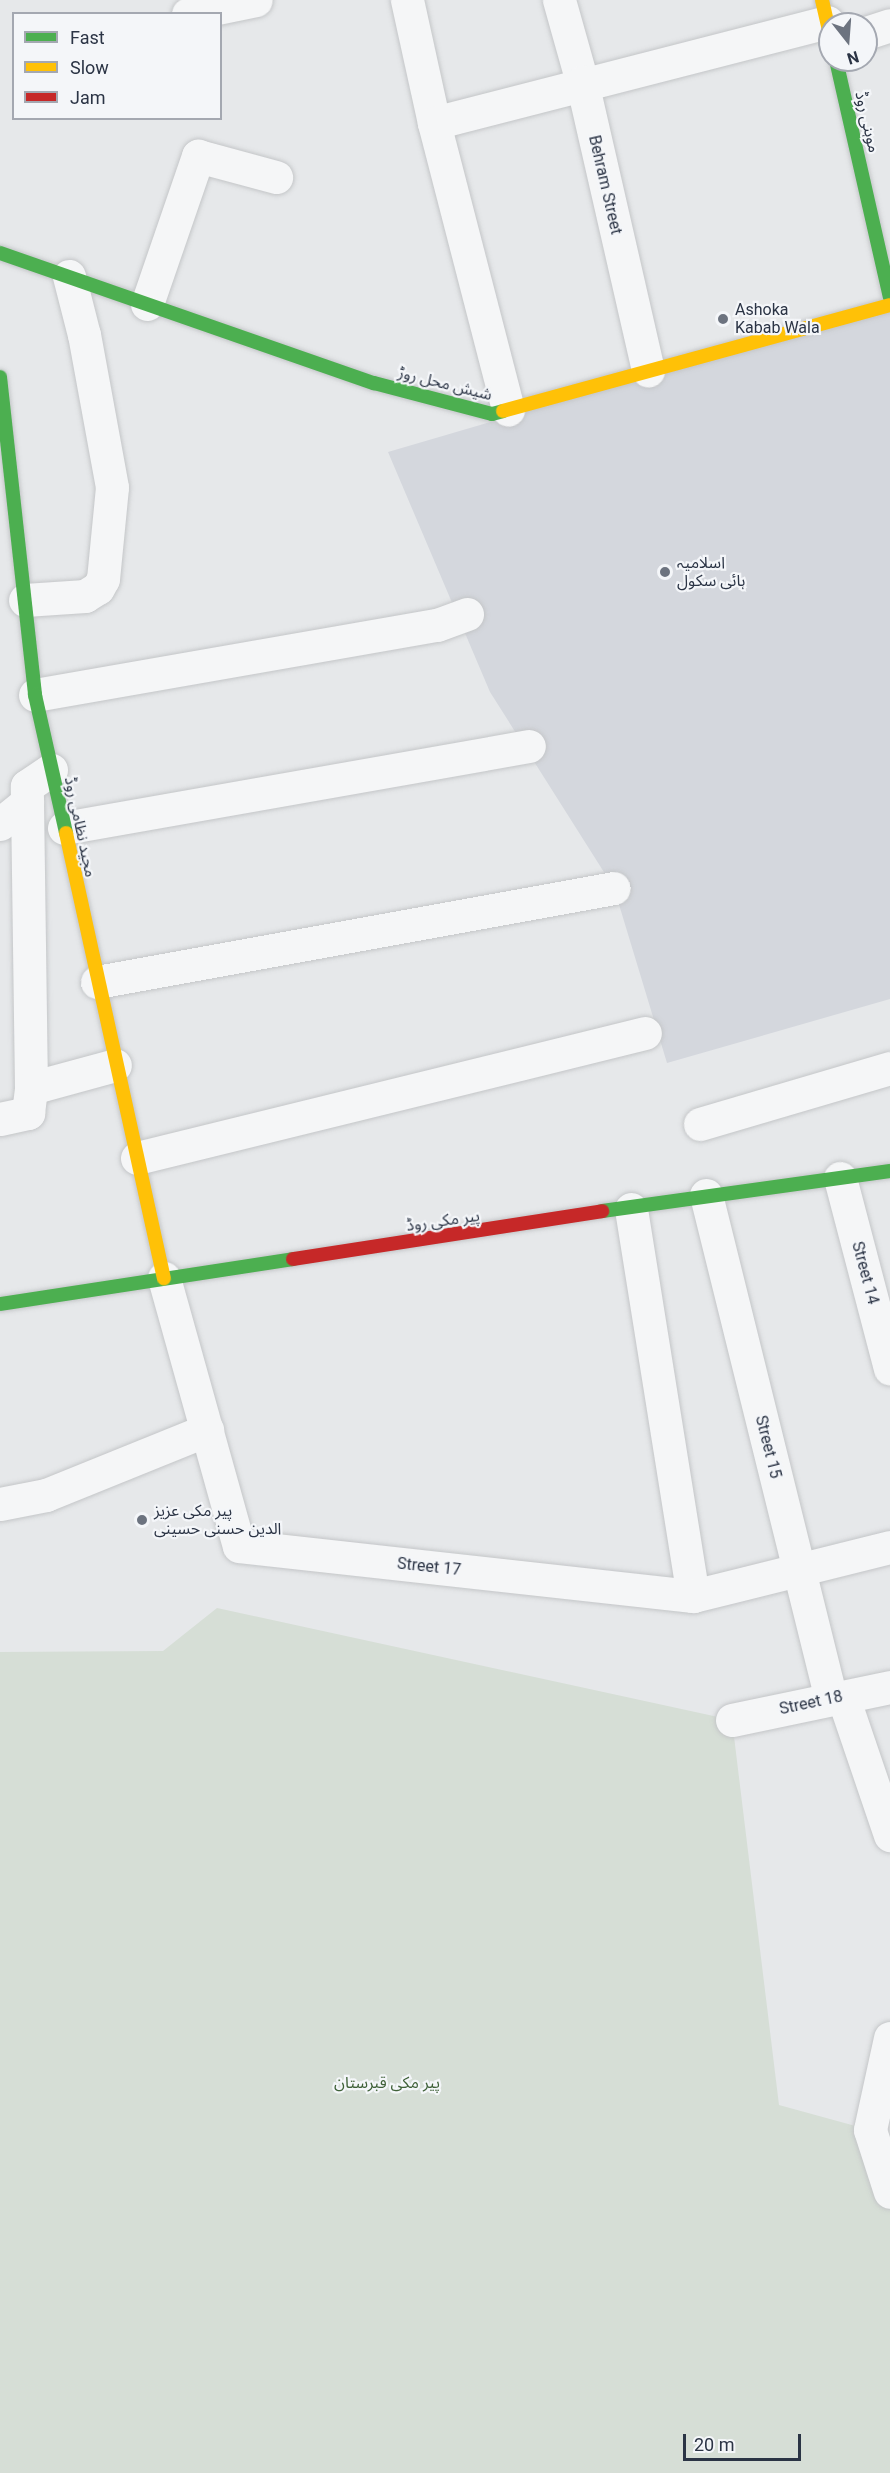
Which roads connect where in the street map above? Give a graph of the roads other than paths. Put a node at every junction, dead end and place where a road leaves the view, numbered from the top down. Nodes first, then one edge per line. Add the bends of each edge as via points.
1 (256, 0) edge
2 (407, 0) edge
3 (559, 0) edge
4 (198, 12) edge
5 (818, 21) edge
6 (839, 72) edge
7 (582, 82) junction
8 (434, 123) junction
9 (276, 177) dead end
10 (882, 229) edge
11 (0, 253) edge
12 (69, 276) junction
13 (890, 297) edge
14 (147, 304) junction
15 (890, 305) edge
16 (648, 371) junction
17 (0, 377) edge
18 (508, 410) junction
19 (6, 467) edge
20 (25, 600) junction
21 (466, 614) dead end
22 (35, 695) junction
23 (529, 746) dead end
24 (51, 770) junction
25 (27, 802) junction
26 (0, 824) edge
27 (63, 828) junction
28 (614, 888) dead end
29 (97, 982) junction
30 (645, 1033) dead end
31 (115, 1065) junction
32 (890, 1068) edge
33 (31, 1088) junction
34 (0, 1119) edge
35 (700, 1124) dead end
36 (137, 1158) junction
37 (890, 1171) edge
38 (840, 1178) junction
39 (706, 1195) junction
40 (631, 1209) junction
41 (164, 1278) junction
42 (0, 1304) edge
43 (890, 1369) edge
44 (207, 1430) junction
45 (0, 1504) edge
46 (890, 1547) edge
47 (798, 1569) junction
48 (693, 1596) junction
49 (890, 1687) edge
50 (837, 1698) junction
51 (732, 1720) dead end
52 (890, 1835) edge
53 (890, 2038) edge
54 (890, 2192) edge

1 - 4 street
2 - 8 street
3 - 7 street, Behram Street
5 - 7 street
6 - 10 street, موہنی روڈ
7 - 8 street
7 - 16 street, Behram Street
8 - 18 street
9 - 14 street via 198,156
10 - 13 street, موہنی روڈ
11 - 12 street, شیش محل روڑ
12 - 14 street, شیش محل روڑ
12 - 20 street via 112,487 103,579 86,596
14 - 18 street, شیش محل روڑ via 374,383 492,414
15 - 16 street, شیش محل روڑ
16 - 18 street, شیش محل روڑ
17 - 19 street, مجید نظامی روڈ
19 - 20 street, مجید نظامی روڈ
20 - 22 street, مجید نظامی روڈ
21 - 22 street via 437,625
22 - 24 street, مجید نظامی روڈ
23 - 27 street
24 - 25 street via 27,786
24 - 27 street, مجید نظامی روڈ
25 - 26 street
25 - 33 street
27 - 29 street, مجید نظامی روڈ
28 - 29 street
29 - 31 street, مجید نظامی روڈ
30 - 36 street
31 - 33 street
31 - 36 street, مجید نظامی روڈ
32 - 35 street
33 - 34 street via 28,1113
36 - 41 street, مجید نظامی روڈ
37 - 38 street, پیر مکی روڈ
38 - 39 street, پیر مکی روڈ
38 - 43 street, Street 14
39 - 40 street, پیر مکی روڈ
39 - 47 street, Street 15
40 - 41 street, پیر مکی روڈ
40 - 48 street
41 - 42 street, پیر مکی روڈ
41 - 44 street, Street 17
44 - 45 street via 46,1495
44 - 48 street, Street 17 via 239,1546
46 - 47 street, Street 17
47 - 48 street, Street 17
47 - 50 street, Street 15
49 - 50 street, Street 18
50 - 51 street, Street 18
50 - 52 street, Street 15
53 - 54 street via 870,2130

